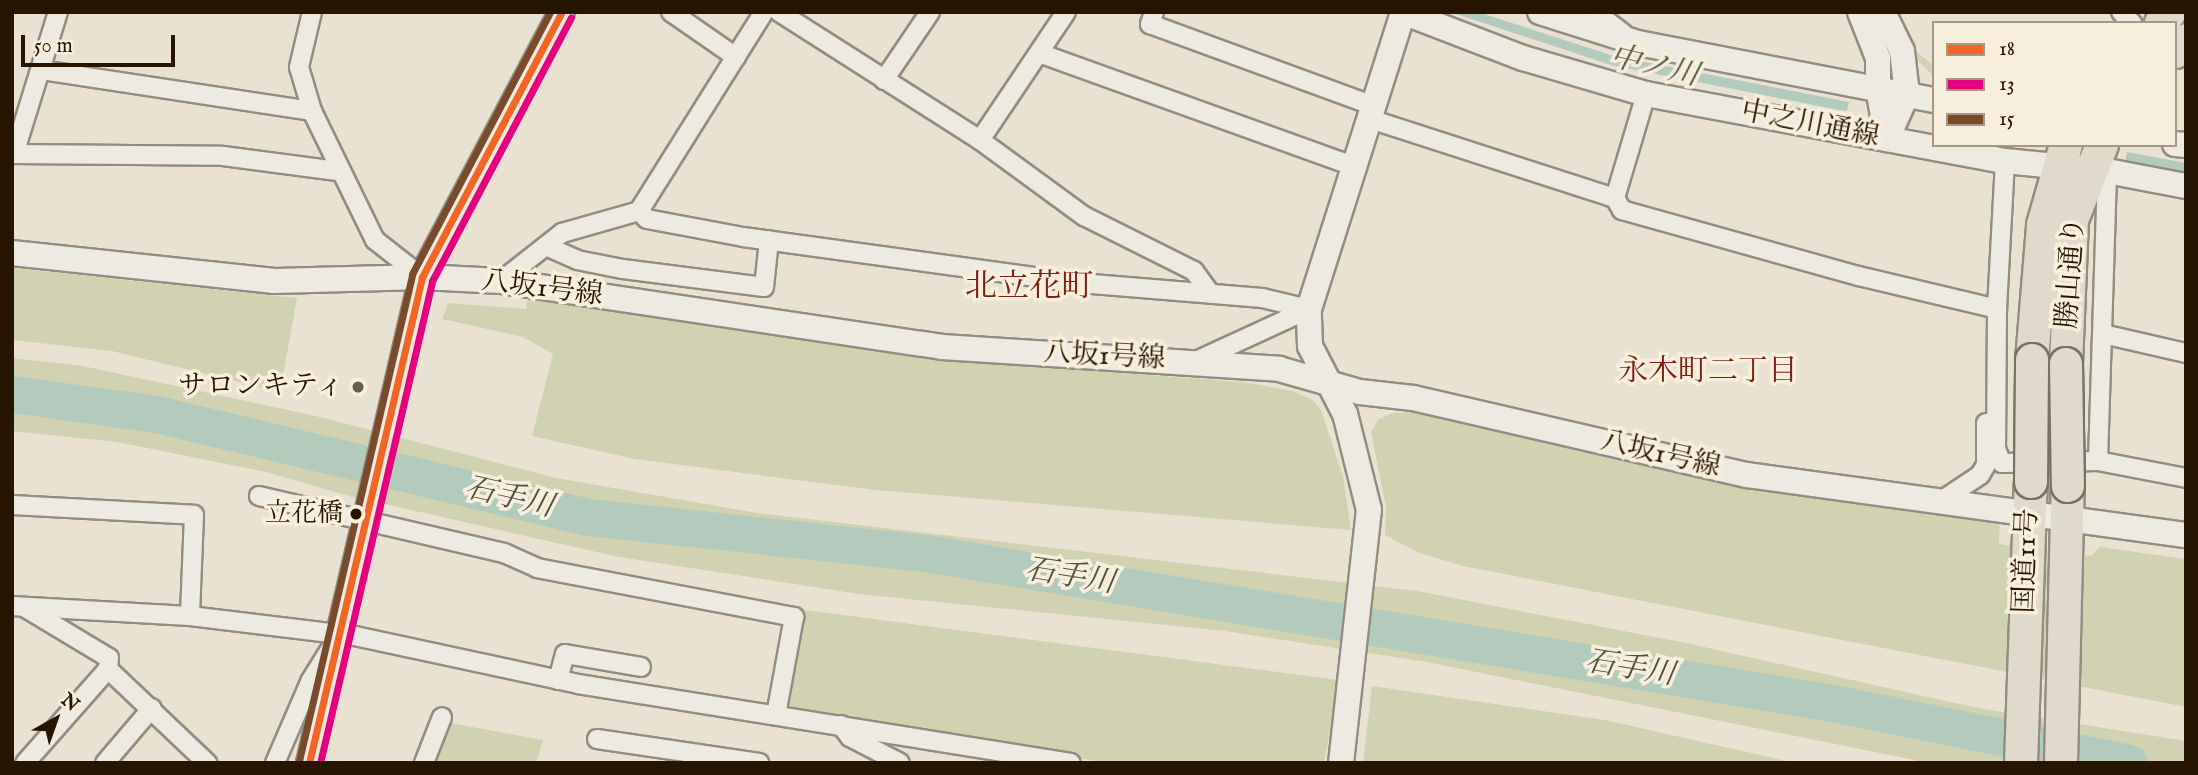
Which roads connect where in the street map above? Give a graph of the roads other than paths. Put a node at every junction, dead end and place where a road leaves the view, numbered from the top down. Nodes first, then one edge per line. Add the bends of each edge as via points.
1 (58, 12) edge
2 (562, 12) edge
3 (671, 12) edge
4 (764, 12) edge
5 (779, 12) edge
6 (930, 12) edge
7 (1066, 12) edge
8 (1154, 12) edge
9 (1403, 12) edge
10 (1540, 12) edge
11 (1595, 12) edge
12 (1860, 12) edge
13 (1883, 12) edge
14 (306, 14) edge
15 (1638, 43) junction
16 (1039, 53) junction
17 (736, 57) junction
18 (41, 70) junction
19 (884, 80) junction
20 (1878, 88) junction
21 (1646, 94) junction
22 (1907, 94) junction
23 (1932, 100) edge
24 (312, 111) junction
25 (1372, 113) junction
26 (1887, 139) junction
27 (980, 140) junction
28 (13, 154) edge
29 (2084, 160) edge
30 (2005, 161) junction
31 (1355, 167) junction
32 (338, 171) junction
33 (2186, 186) edge
34 (1615, 198) junction
35 (639, 211) junction
36 (12, 234) edge
37 (769, 240) junction
38 (546, 246) junction
39 (12, 253) edge
40 (39, 257) junction
41 (422, 277) junction
42 (501, 281) junction
43 (1209, 292) junction
44 (1309, 309) junction
45 (1997, 309) junction
46 (2103, 334) junction
47 (2186, 353) edge
48 (2032, 360) joint
49 (1194, 362) junction
50 (2066, 364) joint
51 (1325, 381) junction
52 (1996, 409) junction
53 (2098, 461) junction
54 (2186, 478) edge
55 (259, 496) dead end
56 (1941, 501) junction
57 (12, 505) edge
58 (2067, 512) junction
59 (367, 518) junction
60 (2028, 521) junction
61 (2186, 535) edge
62 (15, 608) edge
63 (190, 616) junction
64 (341, 635) junction
65 (641, 667) dead end
66 (108, 669) junction
67 (558, 680) junction
68 (152, 708) junction
69 (776, 715) junction
70 (442, 717) dead end
71 (841, 725) junction
72 (597, 739) dead end
73 (26, 763) edge
74 (105, 763) edge
75 (207, 763) edge
76 (275, 763) edge
77 (309, 763) edge
78 (424, 763) edge
79 (759, 763) edge
80 (900, 763) edge
81 (1071, 763) edge
82 (1342, 763) edge
83 (2021, 763) edge
84 (2061, 763) edge

1 - 18 street
2 - 41 street
3 - 17 street
4 - 17 street
5 - 19 street
6 - 19 street
7 - 16 street
8 - 25 street via 1150,24
9 - 21 street, 中之川通線 via 1523,58
9 - 25 street
10 - 15 street, 中之川通線
11 - 15 street
12 - 20 street via 1878,58
13 - 22 street via 1902,51
14 - 24 street via 299,67
15 - 20 street, 中之川通線
16 - 27 street
16 - 31 street
17 - 35 street
18 - 24 street via 225,94
18 - 28 street
19 - 27 street
20 - 22 street, 中之川通線
20 - 26 street
21 - 26 street, 中之川通線
21 - 34 street
22 - 23 street, 中之川通線
22 - 26 street
24 - 32 street
25 - 31 street
25 - 34 street
26 - 30 street, 中之川通線
27 - 43 street via 1084,216 1194,271
28 - 32 street via 223,156
29 - 30 street, 中之川通線
29 - 33 street, 中之川通線
29 - 46 street
29 - 48 highway, 勝山通り via 2043,225
29 - 50 highway, 勝山通り via 2072,220
30 - 45 street
31 - 44 street
32 - 41 street via 375,240
34 - 45 street via 1622,209 1859,276
35 - 37 street via 648,219
35 - 38 street via 562,233
36 - 40 street
37 - 38 street via 764,287 623,269 577,260
37 - 43 street via 1080,283
38 - 42 street
39 - 40 street, 八坂1号線
40 - 41 street, 八坂1号線 via 275,281
41 - 42 street, 八坂1号線
41 - 59 street
42 - 49 street, 八坂1号線 via 942,347
43 - 44 street
44 - 49 street
44 - 51 street via 1310,346
45 - 52 street
46 - 47 street
46 - 53 street
48 - 60 highway, 国道11号, bridge
49 - 51 street, 八坂1号線 via 1279,369
50 - 58 highway, 国道11号, bridge
51 - 56 street, 八坂1号線 via 1747,475
51 - 82 street via 1345,414 1369,510
52 - 53 street via 1996,449 2002,463
52 - 56 street via 1984,425 1986,466
53 - 54 street
55 - 59 street
56 - 60 street, 八坂1号線
57 - 63 street via 194,515
58 - 60 street, 八坂1号線
58 - 61 street, 八坂1号線
58 - 84 highway, 国道11号
59 - 64 street
59 - 69 street via 503,553 537,568 794,617
60 - 83 highway, 国道11号
62 - 63 street
62 - 66 street via 109,658
63 - 64 street
64 - 67 street
64 - 76 street via 311,680
64 - 77 street
65 - 67 street via 565,654
66 - 68 street
66 - 73 street
67 - 69 street
68 - 74 street
68 - 75 street
69 - 71 street
70 - 78 street
71 - 80 street via 850,737
71 - 81 street
72 - 79 street

